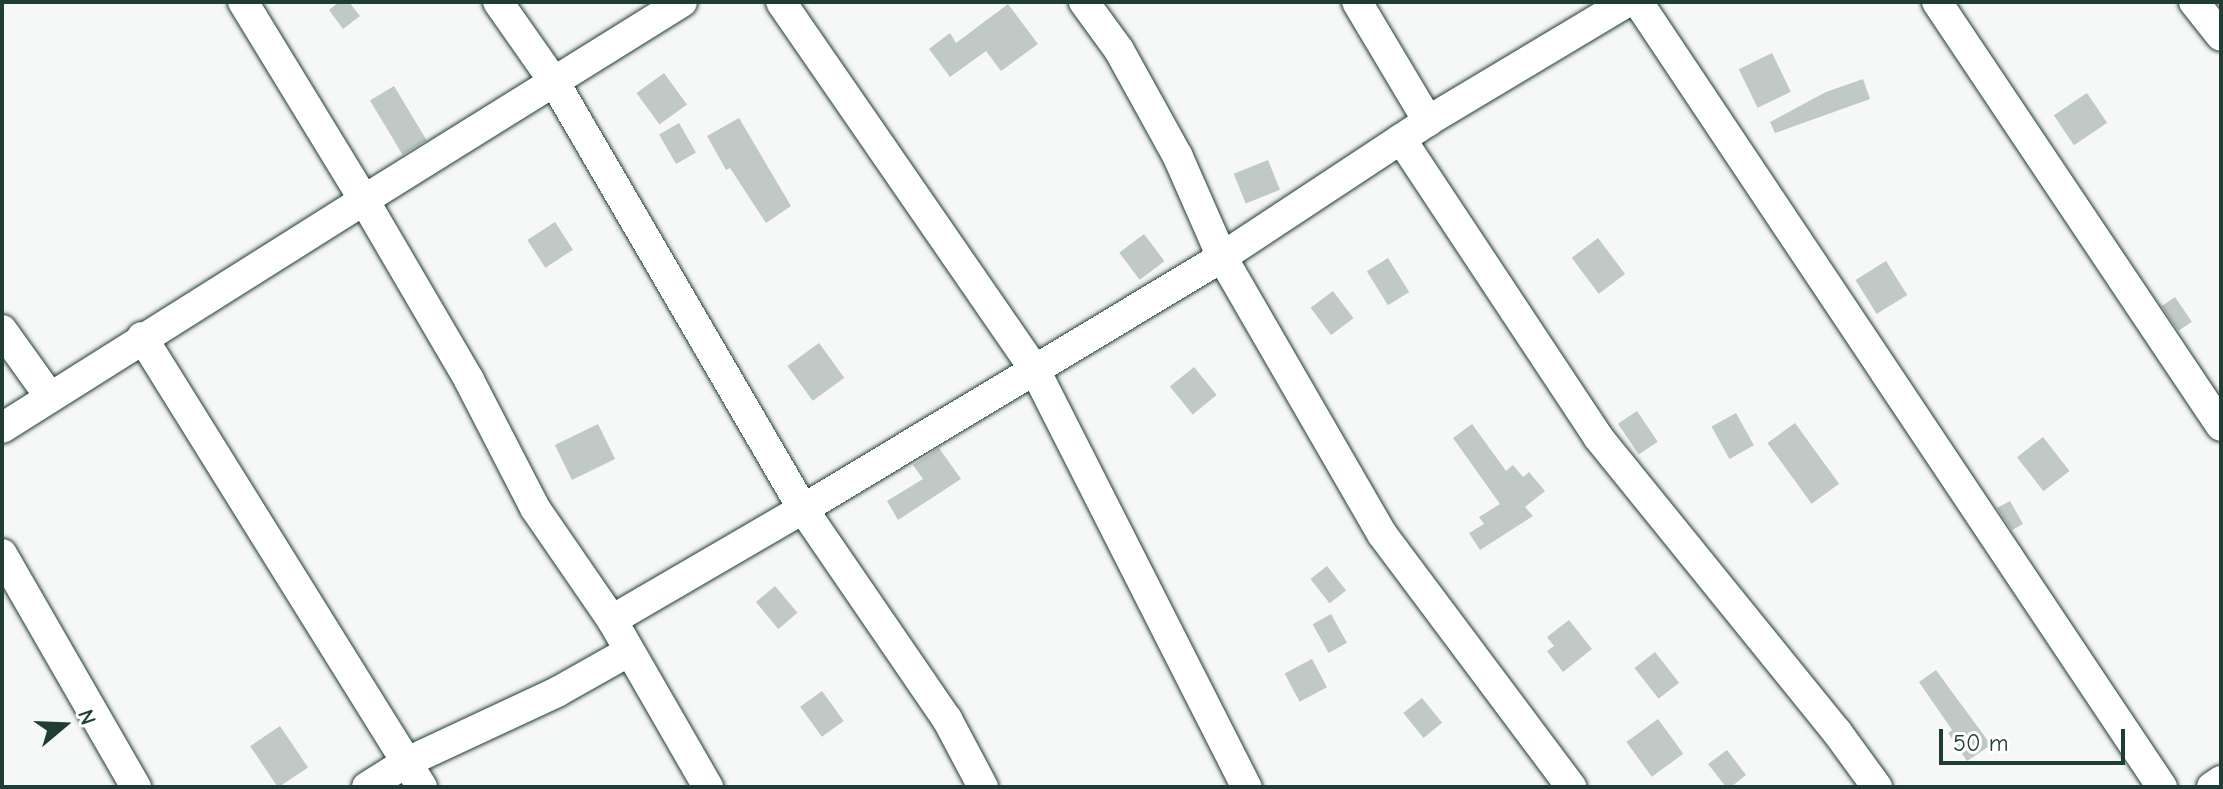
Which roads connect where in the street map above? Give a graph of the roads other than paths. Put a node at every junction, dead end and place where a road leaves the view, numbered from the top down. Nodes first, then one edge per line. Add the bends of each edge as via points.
1 (243, 2) edge
2 (498, 2) edge
3 (682, 2) edge
4 (781, 2) edge
5 (1084, 2) edge
6 (1357, 2) edge
7 (1627, 2) edge
8 (1638, 2) edge
9 (1937, 2) edge
10 (2194, 2) edge
11 (2221, 36) edge
12 (555, 83) junction
13 (1428, 121) junction
14 (1401, 139) junction
15 (364, 200) junction
16 (1222, 257) junction
17 (2, 330) edge
18 (142, 337) junction
19 (1035, 370) junction
20 (50, 397) junction
21 (2221, 426) edge
22 (2, 428) edge
23 (803, 509) junction
24 (2, 554) edge
25 (612, 620) junction
26 (628, 652) junction
27 (414, 775) edge
28 (2221, 781) edge
29 (136, 787) edge
30 (367, 787) edge
31 (708, 787) edge
32 (983, 787) edge
33 (1247, 787) edge
34 (1571, 787) edge
35 (1877, 787) edge
36 (2162, 787) edge
37 (2212, 787) edge

1 - 15 street
2 - 12 street
3 - 12 street
4 - 19 street
5 - 16 street via 1119,50 1171,143
6 - 13 street
7 - 13 street
8 - 36 street
9 - 21 street
10 - 11 street
12 - 15 street
12 - 23 street
13 - 14 street
14 - 16 street
14 - 35 street via 1598,437
15 - 18 street
15 - 25 street via 469,380 535,508
16 - 19 street
16 - 34 street via 1382,534
17 - 20 street
18 - 20 street
18 - 27 street
19 - 23 street
19 - 33 street
20 - 22 street
23 - 25 street
23 - 32 street via 947,719
24 - 29 street
25 - 26 street
26 - 27 street
26 - 31 street
27 - 30 street
28 - 37 street

